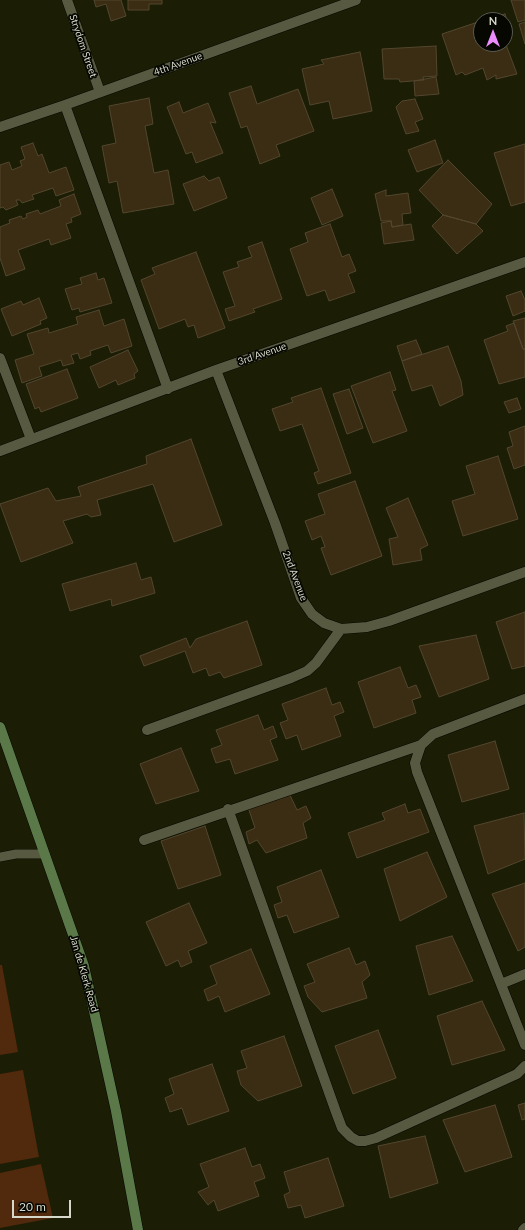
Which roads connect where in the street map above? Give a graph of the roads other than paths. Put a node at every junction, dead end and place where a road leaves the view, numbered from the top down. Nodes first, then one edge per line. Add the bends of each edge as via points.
1 (67, 0) edge
2 (356, 0) edge
3 (100, 92) junction
4 (65, 106) junction
5 (0, 127) edge
6 (525, 262) edge
7 (0, 358) edge
8 (216, 370) junction
9 (168, 389) junction
10 (31, 439) junction
11 (0, 451) edge
12 (525, 572) edge
13 (341, 629) junction
14 (525, 699) edge
15 (0, 727) edge
16 (147, 730) dead end
17 (421, 744) junction
18 (228, 809) junction
19 (144, 840) dead end
20 (45, 854) junction
21 (0, 857) edge
22 (525, 974) edge
23 (501, 984) junction
24 (525, 1046) edge
25 (525, 1066) edge
26 (138, 1230) edge

1 - 3 street, Strydom Street
2 - 3 street, 4th Avenue
3 - 4 street, 4th Avenue
4 - 5 street, 4th Avenue
4 - 9 street
6 - 8 street, 3rd Avenue
7 - 10 street
8 - 9 street, 3rd Avenue
8 - 13 street, 2nd Avenue via 301,598 317,618
9 - 10 street, 3rd Avenue
10 - 11 street, 3rd Avenue
12 - 13 street, 2nd Avenue via 367,628
13 - 16 street via 307,671
14 - 17 street via 433,734
15 - 20 street, Jan de Klerk Road
17 - 18 street
17 - 23 street via 415,763 416,772
18 - 19 street
18 - 25 street via 336,1112 342,1128 351,1138 365,1141 376,1138 517,1074
20 - 21 lane
20 - 26 street, Jan de Klerk Road via 84,966 116,1111
22 - 23 street
23 - 24 street

